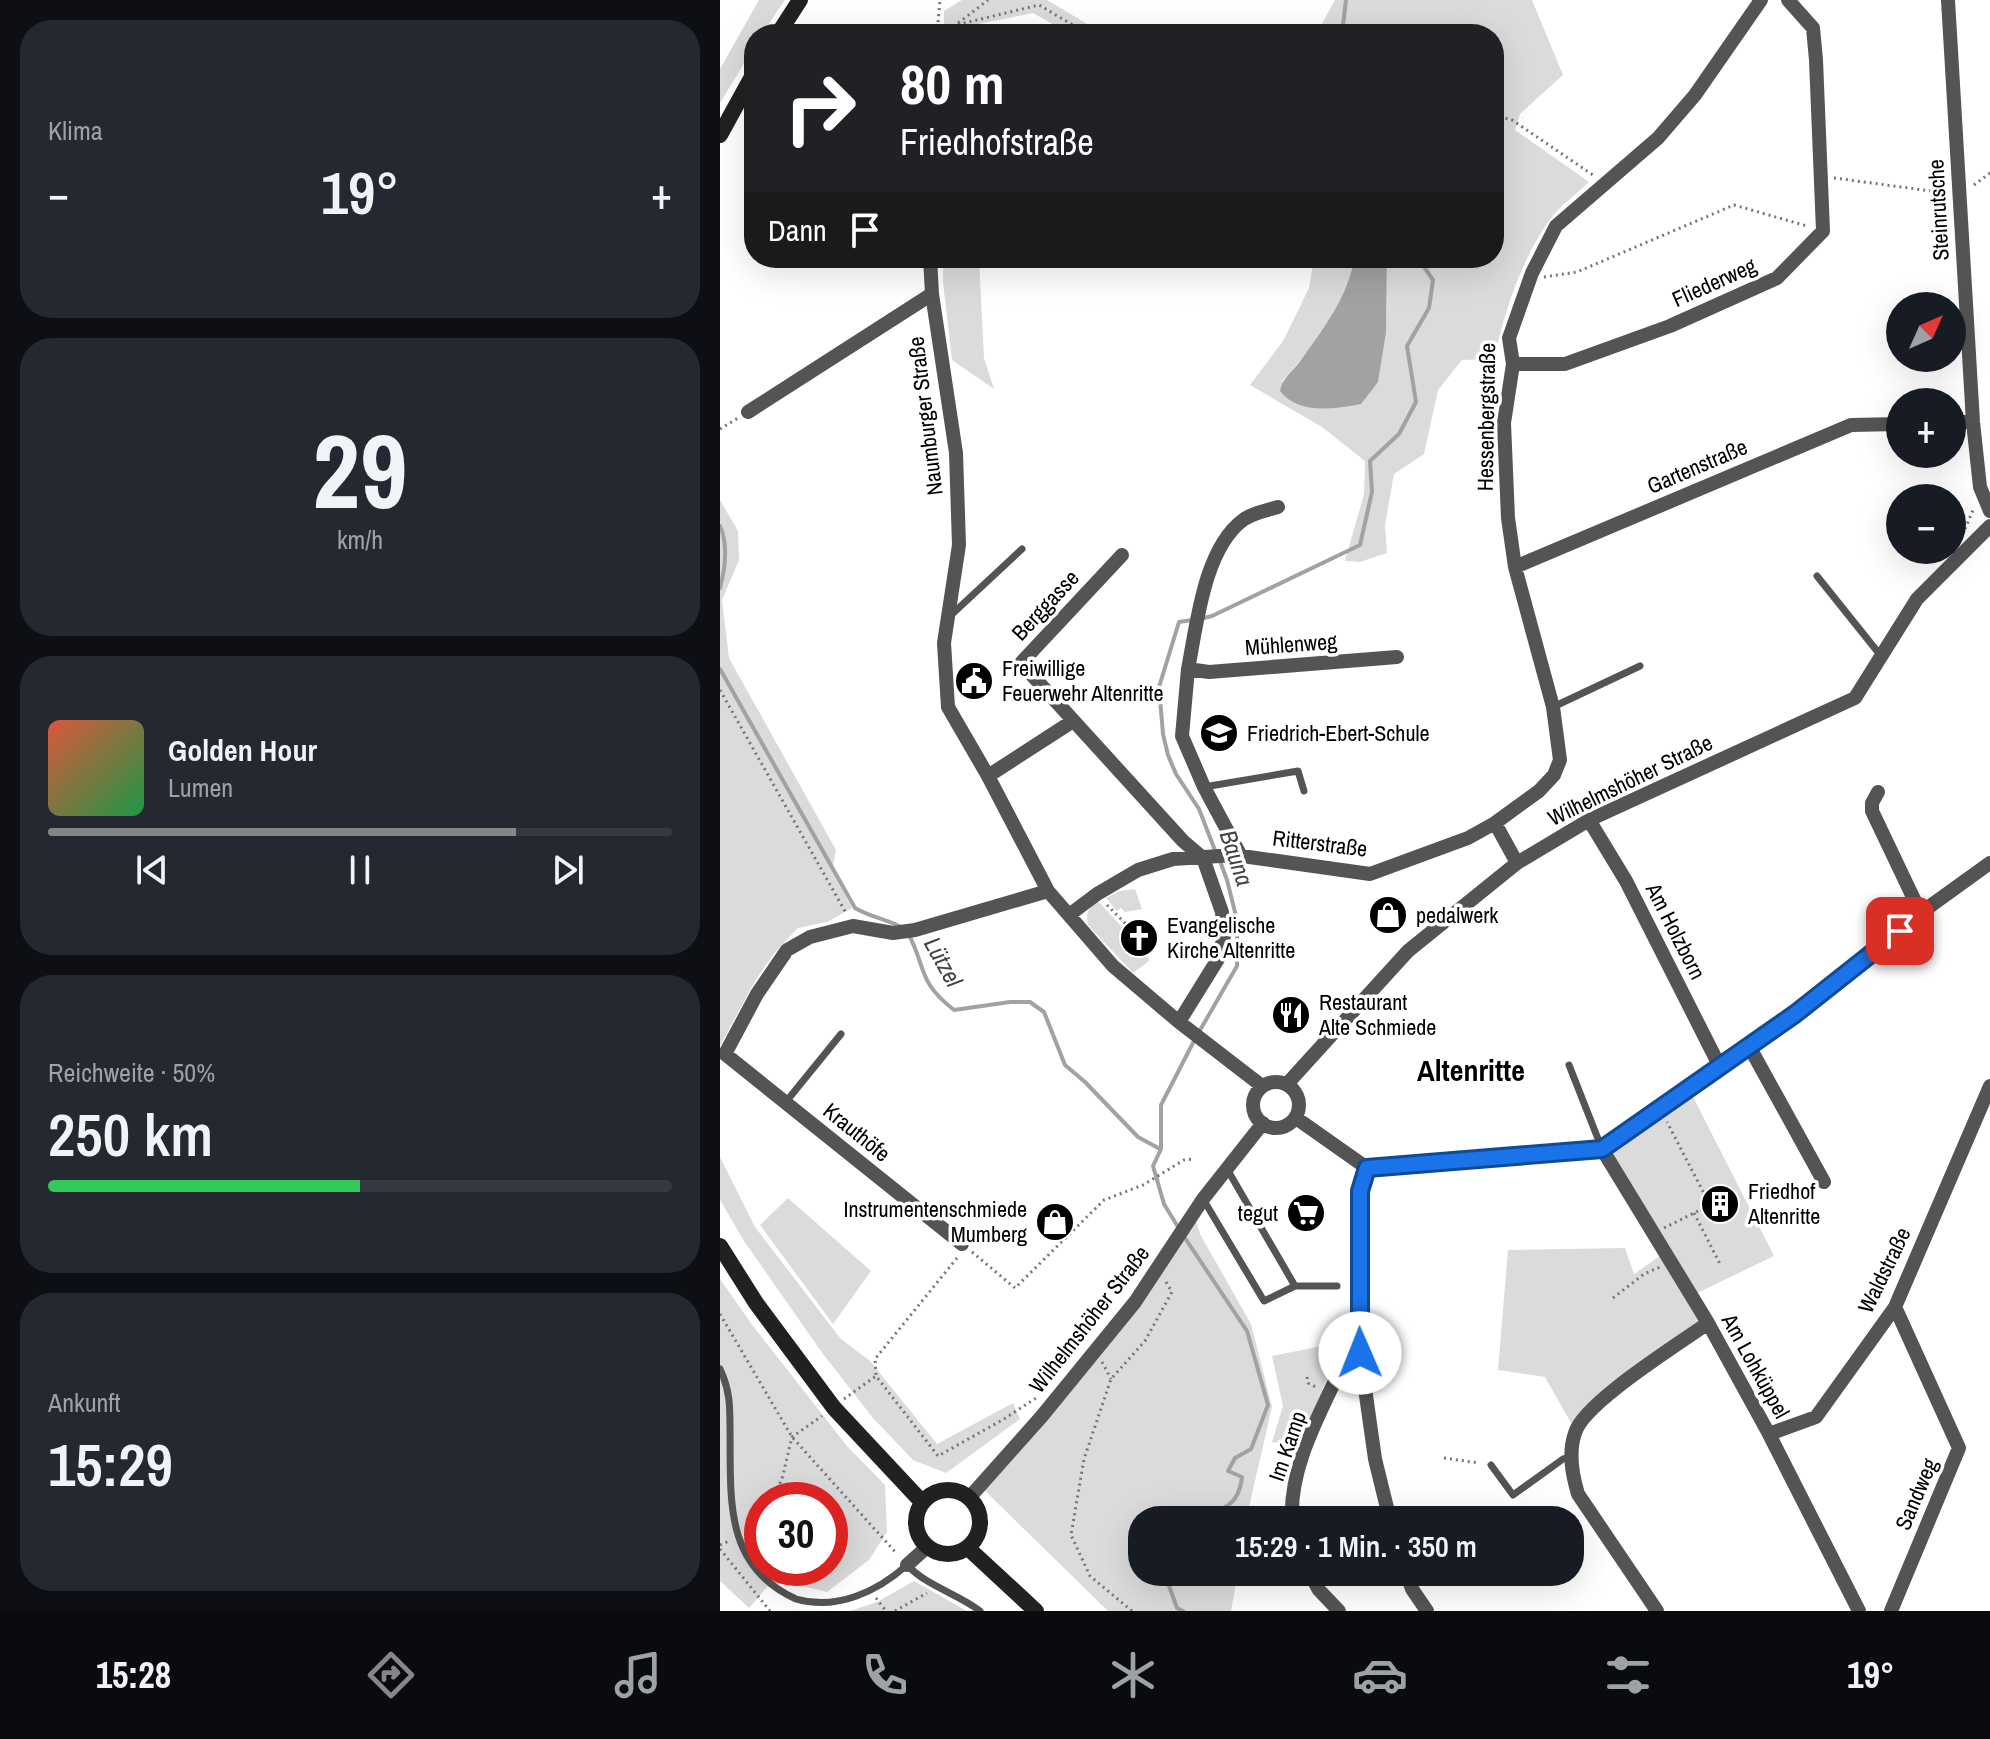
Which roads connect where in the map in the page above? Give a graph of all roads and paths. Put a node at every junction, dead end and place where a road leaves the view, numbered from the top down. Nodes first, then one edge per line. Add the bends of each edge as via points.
1 (800, 0) edge
2 (940, 0) edge
3 (988, 0) edge
4 (1761, 0) edge
5 (1788, 0) edge
6 (1948, 0) edge
7 (784, 24) edge
8 (938, 24) edge
9 (955, 24) edge
10 (960, 24) edge
11 (1071, 24) edge
12 (744, 91) edge
13 (1504, 118) edge
14 (720, 135) edge
15 (1990, 173) edge
16 (1821, 177) junction
17 (1605, 184) junction
18 (1960, 195) junction
19 (1823, 231) junction
20 (931, 268) edge
21 (1529, 280) junction
22 (932, 294) junction
23 (1513, 364) junction
24 (748, 412) joint
25 (1966, 422) edge
26 (1973, 422) junction
27 (1886, 424) edge
28 (720, 429) edge
29 (1988, 506) edge
30 (1278, 507) dead end
31 (1990, 526) edge
32 (1969, 547) junction
33 (1022, 549) dead end
34 (1122, 555) dead end
35 (1515, 567) junction
36 (1817, 576) dead end
37 (948, 619) junction
38 (1881, 656) junction
39 (1397, 657) dead end
40 (1640, 666) dead end
41 (1188, 669) junction
42 (720, 690) edge
43 (1553, 707) junction
44 (1073, 721) junction
45 (1554, 775) joint
46 (988, 776) junction
47 (1204, 787) junction
48 (1304, 791) dead end
49 (1878, 792) dead end
50 (1589, 820) junction
51 (1495, 823) junction
52 (1236, 855) junction
53 (1207, 858) junction
54 (1517, 863) junction
55 (1990, 863) edge
56 (1048, 891) junction
57 (1104, 902) dead end
58 (1921, 914) junction
59 (1069, 915) junction
60 (1127, 925) dead end
61 (853, 926) junction
62 (1179, 1022) junction
63 (841, 1034) dead end
64 (1749, 1046) junction
65 (1569, 1065) dead end
66 (1719, 1065) junction
67 (1287, 1084) junction
68 (1262, 1086) junction
69 (1990, 1086) edge
70 (785, 1103) junction
71 (1660, 1107) junction
72 (1296, 1118) junction
73 (1263, 1123) junction
74 (1602, 1149) junction
75 (1193, 1159) dead end
76 (1367, 1168) junction
77 (1227, 1169) junction
78 (1824, 1182) dead end
79 (1203, 1199) junction
80 (1694, 1213) junction
81 (1653, 1233) junction
82 (962, 1244) junction
83 (720, 1246) edge
84 (1671, 1263) junction
85 (1721, 1266) dead end
86 (1157, 1269) junction
87 (1295, 1286) junction
88 (1337, 1286) dead end
89 (1613, 1298) dead end
90 (1895, 1307) junction
91 (720, 1314) edge
92 (1708, 1323) junction
93 (1096, 1350) junction
94 (1360, 1353) junction
95 (720, 1369) edge
96 (876, 1376) junction
97 (1307, 1377) dead end
98 (1111, 1379) junction
99 (865, 1382) dead end
100 (1308, 1383) dead end
101 (1046, 1391) dead end
102 (813, 1423) dead end
103 (1769, 1434) junction
104 (792, 1437) junction
105 (1572, 1456) junction
106 (1444, 1458) dead end
107 (1491, 1465) joint
108 (781, 1482) edge
109 (969, 1498) junction
110 (921, 1501) junction
111 (1292, 1506) edge
112 (1387, 1506) edge
113 (927, 1547) junction
114 (720, 1549) edge
115 (969, 1549) junction
116 (907, 1565) junction
117 (1317, 1586) edge
118 (1411, 1586) edge
119 (938, 1589) junction
120 (873, 1593) junction
121 (770, 1611) edge
122 (886, 1611) edge
123 (895, 1611) edge
124 (980, 1611) edge
125 (1036, 1611) edge
126 (1132, 1611) edge
127 (1339, 1611) edge
128 (1427, 1611) edge
129 (1657, 1611) edge
130 (1859, 1611) edge
131 (1891, 1611) edge

1 - 7 main road
2 - 8 path
3 - 9 path
4 - 17 street, Hessenbergstraße via 1695,95 1658,138
5 - 16 street via 1813,28
6 - 18 street, Steinrutsche
10 - 11 path via 1039,5
12 - 14 main road
13 - 17 path
15 - 18 path
16 - 18 path
16 - 19 street
17 - 21 street, Hessenbergstraße via 1556,226
18 - 26 street, Steinrutsche
19 - 21 path via 1734,205 1577,272
19 - 23 street, Fliederweg via 1777,278 1670,326 1565,364
20 - 22 street, Naumburger Straße
21 - 23 street, Hessenbergstraße via 1509,338
22 - 24 street, Naumburger Straße
22 - 37 street, Naumburger Straße via 956,453 959,545
23 - 35 street, Hessenbergstraße via 1504,423 1504,471
24 - 28 path
25 - 26 street
26 - 29 street, Steinrutsche via 1980,487
27 - 35 street, Gartenstraße via 1851,425
29 - 32 path via 1975,504 1963,534
30 - 41 street via 1244,519 1222,545 1209,569
31 - 32 street, Wilhelmshöher Straße
32 - 38 street, Wilhelmshöher Straße via 1917,599
33 - 37 lane
34 - 44 street, Berggasse via 1021,663
35 - 43 street, Hessenbergstraße
36 - 38 lane
37 - 46 street, Naumburger Straße via 948,707
38 - 50 street, Wilhelmshöher Straße via 1855,698
39 - 41 street, Mühlenweg via 1209,672
40 - 43 lane
41 - 47 street via 1182,736
42 - 61 path
43 - 45 street, Hessenbergstraße via 1560,760
44 - 46 street
44 - 53 street, Berggasse via 1183,841
45 - 51 street, Ritterstraße
46 - 56 street, Naumburger Straße
47 - 48 lane via 1298,771
47 - 52 street
49 - 58 street via 1872,811
50 - 54 street, Wilhelmshöher Straße
50 - 66 street, Am Holzborn via 1626,881
51 - 52 street, Ritterstraße via 1370,874
51 - 54 street
52 - 53 street, Ritterstraße
53 - 59 street, Ritterstraße via 1173,859 1138,870
53 - 62 street via 1224,936 1218,959
54 - 67 street, Wilhelmshöher Straße via 1408,951
55 - 58 street
56 - 59 street, Naumburger Straße
56 - 61 street via 915,930 893,933
57 - 60 path
58 - 64 street
59 - 62 street, Naumburger Straße via 1113,966
61 - 70 street, Krauthöfe via 810,937 787,950 725,1054
62 - 68 street, Naumburger Straße
63 - 70 lane
64 - 66 street
64 - 78 street
65 - 74 lane
66 - 71 street
67 - 68 street via 1274,1081
67 - 72 street via 1300,1104
68 - 73 street via 1252,1107
69 - 90 street, Waldstraße
70 - 82 street, Krauthöfe
71 - 74 street
71 - 80 path via 1710,1205
72 - 73 street via 1272,1129
72 - 76 street
73 - 77 street, Wilhelmshöher Straße
74 - 76 street
74 - 81 street, Am Lohküppel
75 - 82 path via 1104,1200 1015,1288
76 - 94 street via 1360,1191
77 - 79 street, Wilhelmshöher Straße
77 - 87 lane
79 - 86 street, Wilhelmshöher Straße
79 - 87 lane via 1264,1301
80 - 81 path
80 - 85 path
81 - 84 street, Am Lohküppel
82 - 96 path via 934,1289 875,1359
83 - 110 main road via 834,1408
84 - 89 path via 1644,1274
84 - 92 street, Am Lohküppel
86 - 93 street, Wilhelmshöher Straße
86 - 98 path via 1172,1292 1145,1341
87 - 88 lane
90 - 103 street, Waldstraße via 1816,1417
90 - 131 street, Sandweg via 1959,1448
91 - 104 path
92 - 103 street, Am Lohküppel
92 - 105 street via 1600,1401 1575,1430
93 - 98 path
93 - 109 street, Wilhelmshöher Straße
94 - 111 street, Im Kamp via 1346,1357 1296,1477
94 - 112 street
95 - 120 lane via 729,1388 732,1515 750,1564 764,1580 800,1601 845,1603
96 - 99 path
96 - 101 path via 938,1456
97 - 100 path
98 - 126 path via 1084,1459 1071,1535 1090,1576
102 - 104 path
103 - 130 street, Am Lohküppel
104 - 108 path
104 - 116 path
105 - 107 lane via 1513,1495
105 - 129 street via 1578,1494
106 - 107 path
109 - 110 main road via 954,1490
109 - 115 main road via 981,1523
110 - 113 main road via 914,1516
113 - 115 main road via 942,1554
113 - 116 street
114 - 121 path
115 - 125 main road
116 - 119 lane
116 - 120 lane
117 - 127 street
118 - 128 street
119 - 123 path
119 - 124 lane
120 - 122 path

